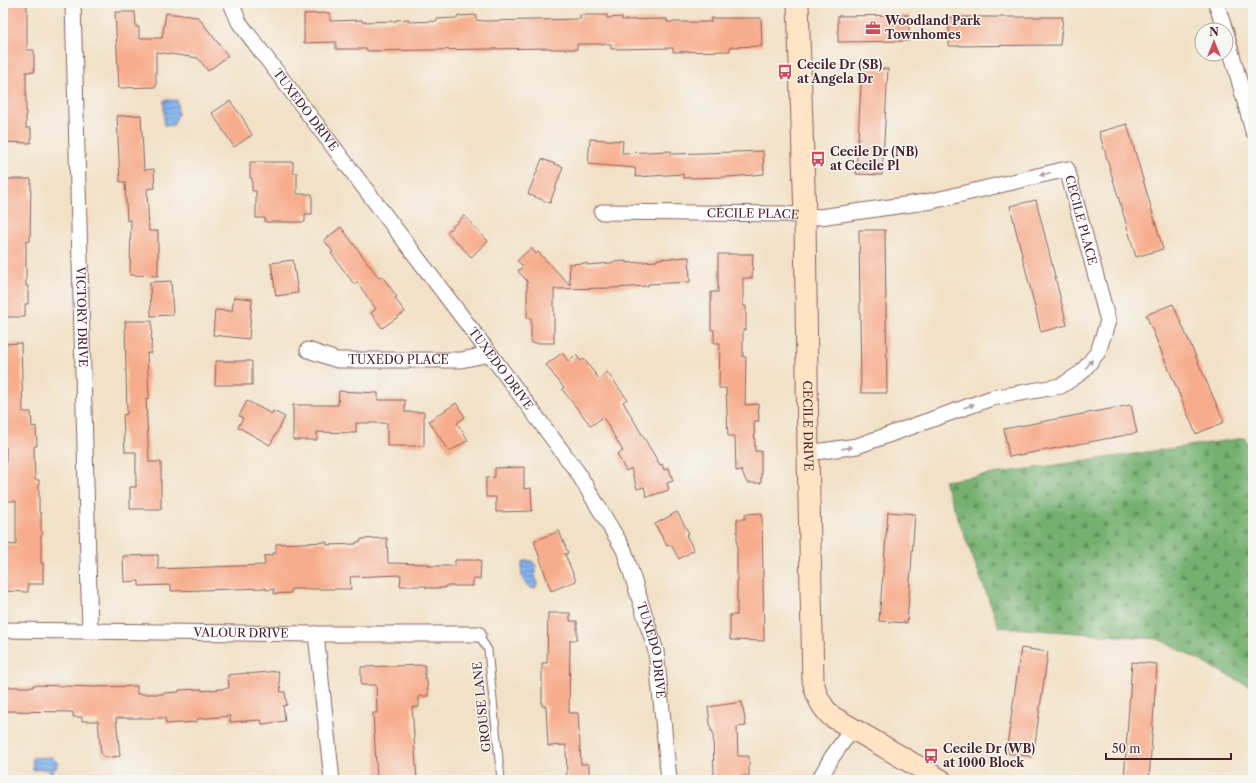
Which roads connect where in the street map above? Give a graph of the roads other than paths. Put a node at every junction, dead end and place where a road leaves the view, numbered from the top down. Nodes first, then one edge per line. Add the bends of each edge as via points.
1 (73, 3) edge
2 (231, 3) edge
3 (798, 3) edge
4 (1216, 3) edge
5 (1222, 22) edge
6 (1234, 62) edge
7 (1253, 131) edge
8 (602, 212) dead end
9 (805, 216) junction
10 (308, 350) dead end
11 (490, 354) junction
12 (808, 453) junction
13 (3, 630) edge
14 (90, 631) junction
15 (316, 634) junction
16 (478, 634) joint
17 (852, 729) junction
18 (332, 780) edge
19 (501, 780) edge
20 (669, 780) edge
21 (819, 780) edge
22 (941, 780) edge

1 - 14 street, VICTORY DRIVE
2 - 11 street, TUXEDO DRIVE via 240,22
3 - 9 street, CECILE DRIVE
4 - 5 street
6 - 7 street
8 - 9 street, CECILE PLACE
9 - 12 street, CECILE DRIVE
12 -> 9 street, CECILE PLACE via 857,446 992,398 1061,386 1082,372 1098,352 1108,321 1067,169 932,202 820,217
10 - 11 street, TUXEDO PLACE via 338,360 461,360
11 - 20 street, TUXEDO DRIVE via 578,474 624,550 656,651
12 - 17 street, CECILE DRIVE via 813,680 815,692 824,710
13 - 14 street, VALOUR DRIVE
14 - 15 street, VALOUR DRIVE
15 - 16 street, VALOUR DRIVE
15 - 18 street
16 - 19 lane, GROUSE LANE via 488,650
17 - 21 street
17 - 22 street, CECILE DRIVE

